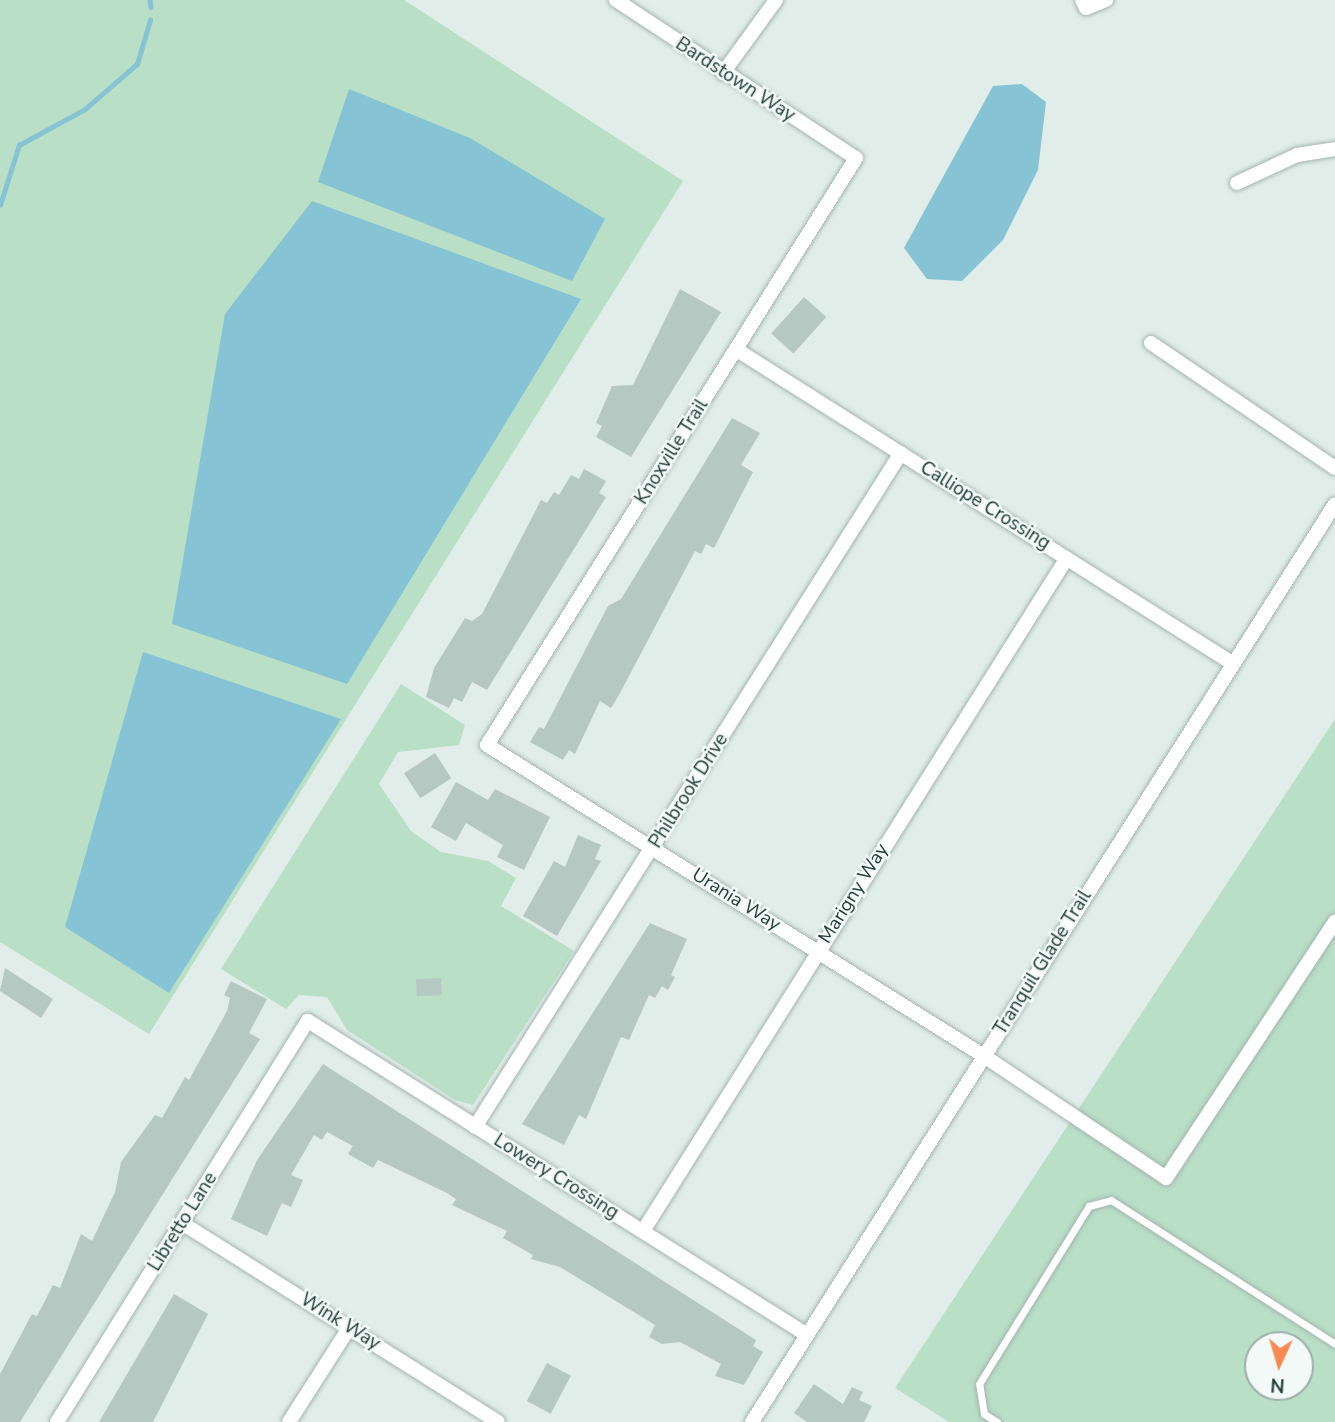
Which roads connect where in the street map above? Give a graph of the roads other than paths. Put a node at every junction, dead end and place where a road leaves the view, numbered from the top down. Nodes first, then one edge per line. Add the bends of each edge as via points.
1 (616, 0) edge
2 (776, 0) edge
3 (1106, 0) edge
4 (1084, 4) edge
5 (723, 74) junction
6 (1335, 149) edge
7 (856, 158) joint
8 (1237, 183) dead end
9 (1151, 343) dead end
10 (737, 350) junction
11 (901, 453) junction
12 (1335, 468) edge
13 (1335, 504) edge
14 (1067, 558) junction
15 (1232, 663) junction
16 (487, 745) joint
17 (653, 848) junction
18 (1335, 922) edge
19 (818, 951) junction
20 (308, 1021) joint
21 (984, 1056) junction
22 (475, 1127) junction
23 (182, 1223) junction
24 (643, 1231) junction
25 (349, 1328) junction
26 (804, 1333) junction
27 (1335, 1343) edge
28 (57, 1422) edge
29 (289, 1422) edge
30 (498, 1422) edge
31 (752, 1422) edge
32 (998, 1422) edge

1 - 5 street, Bardstown Way
2 - 5 street
3 - 4 street
5 - 7 street, Bardstown Way
6 - 8 street via 1297,155
7 - 10 street, Knoxville Trail
9 - 12 street
10 - 11 street, Calliope Crossing
10 - 16 street, Knoxville Trail
11 - 14 street, Calliope Crossing
11 - 17 street, Philbrook Drive
13 - 15 street, Tranquil Glade Trail
14 - 15 street, Calliope Crossing
14 - 19 street, Marigny Way
15 - 21 street, Tranquil Glade Trail
16 - 17 street, Urania Way
17 - 19 street, Urania Way
17 - 22 street, Philbrook Drive
18 - 21 street, Urania Way via 1166,1178
19 - 21 street, Urania Way
19 - 24 street, Marigny Way
20 - 22 street, Lowery Crossing
20 - 23 street, Libretto Lane
21 - 26 street, Tranquil Glade Trail
22 - 24 street, Lowery Crossing
23 - 25 street, Wink Way
23 - 28 street, Libretto Lane
24 - 26 street, Lowery Crossing
25 - 29 street
25 - 30 street, Wink Way
26 - 31 street, Tranquil Glade Trail
27 - 32 lane via 1111,1200 1088,1206 979,1384 984,1414

